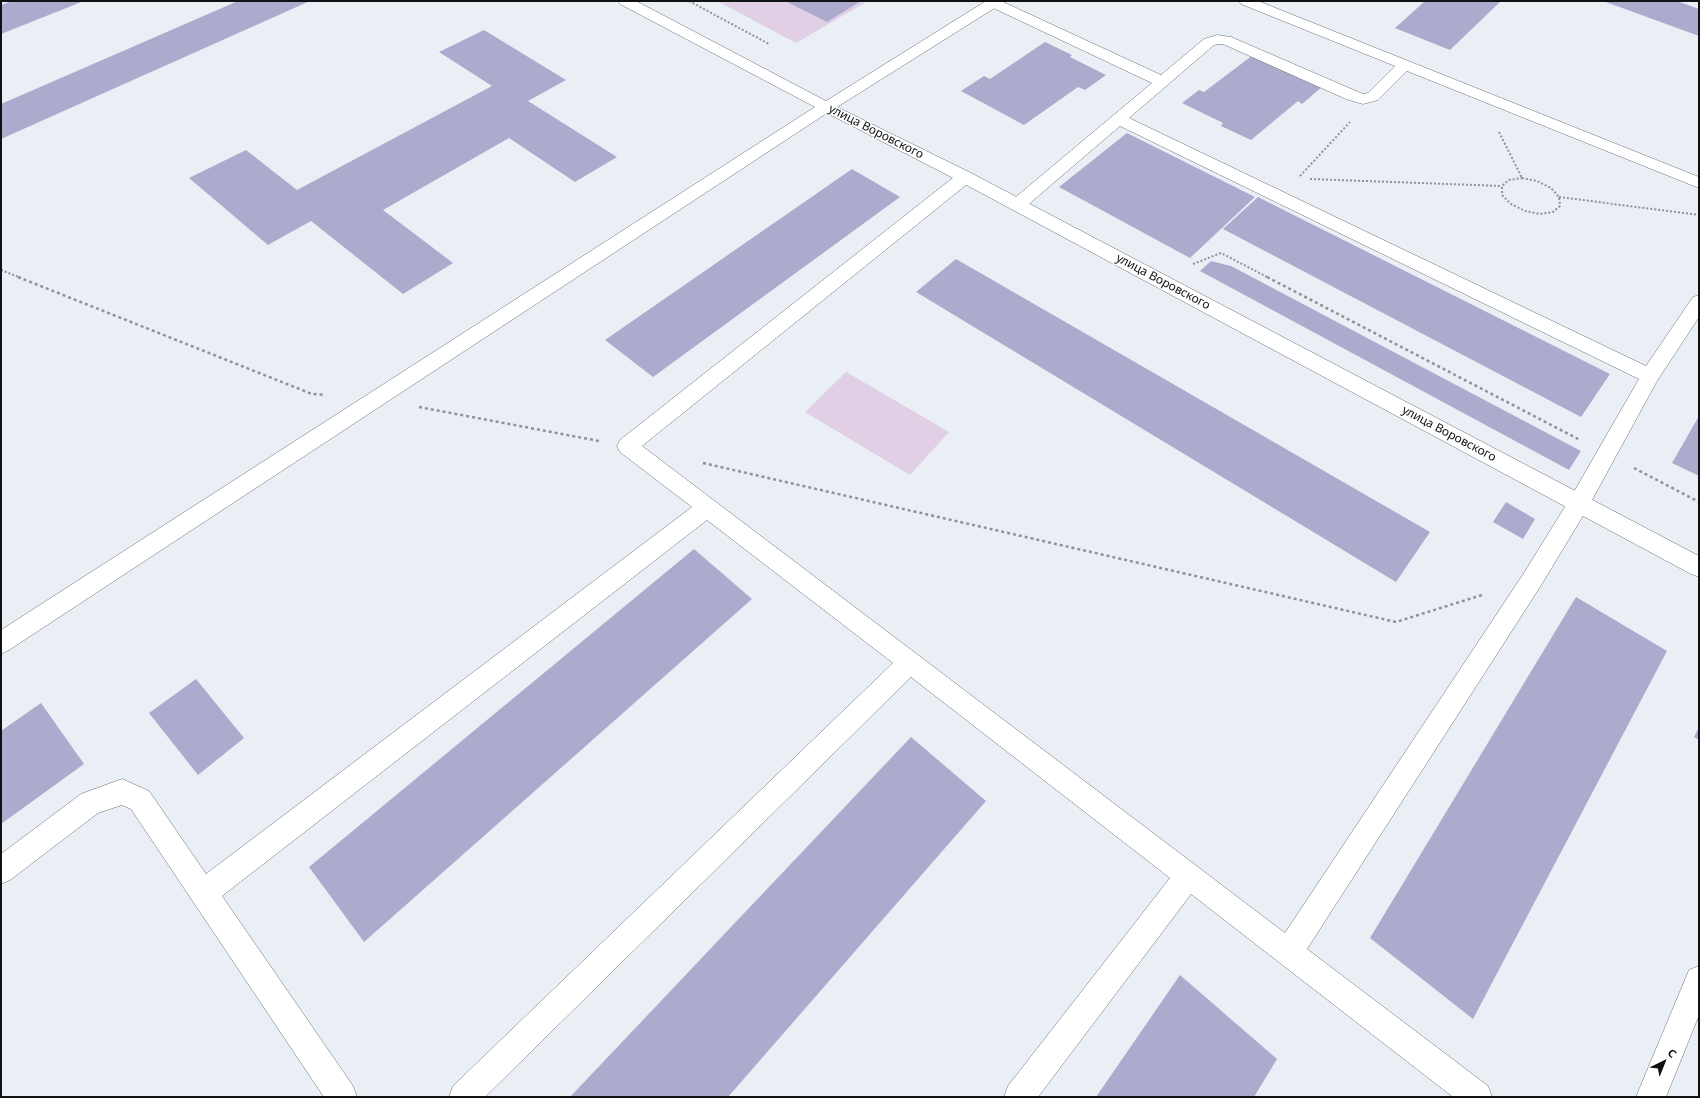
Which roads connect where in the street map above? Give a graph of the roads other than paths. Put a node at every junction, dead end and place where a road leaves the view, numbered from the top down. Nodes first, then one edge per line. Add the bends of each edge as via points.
1 (625, 1) edge
2 (1246, 1) edge
3 (995, 2) edge
4 (1405, 65) junction
5 (1163, 82) junction
6 (826, 107) junction
7 (1118, 119) junction
8 (964, 177) junction
9 (1699, 183) edge
10 (1017, 205) junction
11 (1699, 302) edge
12 (1650, 376) junction
13 (1579, 503) junction
14 (708, 508) junction
15 (1699, 566) edge
16 (1, 643) edge
17 (910, 662) junction
18 (1, 871) edge
19 (1188, 876) junction
20 (204, 893) junction
21 (1288, 953) junction
22 (1699, 980) edge
23 (342, 1097) edge
24 (464, 1097) edge
25 (1019, 1097) edge
26 (1477, 1097) edge
27 (1651, 1097) edge

1 - 6 street, улица Воровского
2 - 4 street
3 - 5 street
3 - 6 street
4 - 5 street via 1373,97 1363,99 1226,40 1216,39 1209,42
4 - 9 street
5 - 7 street
6 - 8 street, улица Воровского
6 - 16 street
7 - 10 street
7 - 12 street
8 - 10 street, улица Воровского
8 - 14 street via 627,446
10 - 13 street, улица Воровского
11 - 12 street
12 - 13 street
13 - 15 street, улица Воровского
13 - 21 street via 1532,580
14 - 17 street
14 - 20 street
17 - 19 street
17 - 24 street
18 - 20 street via 90,803 122,792 140,800
19 - 21 street
19 - 25 street
20 - 23 street
21 - 26 street
22 - 27 street

